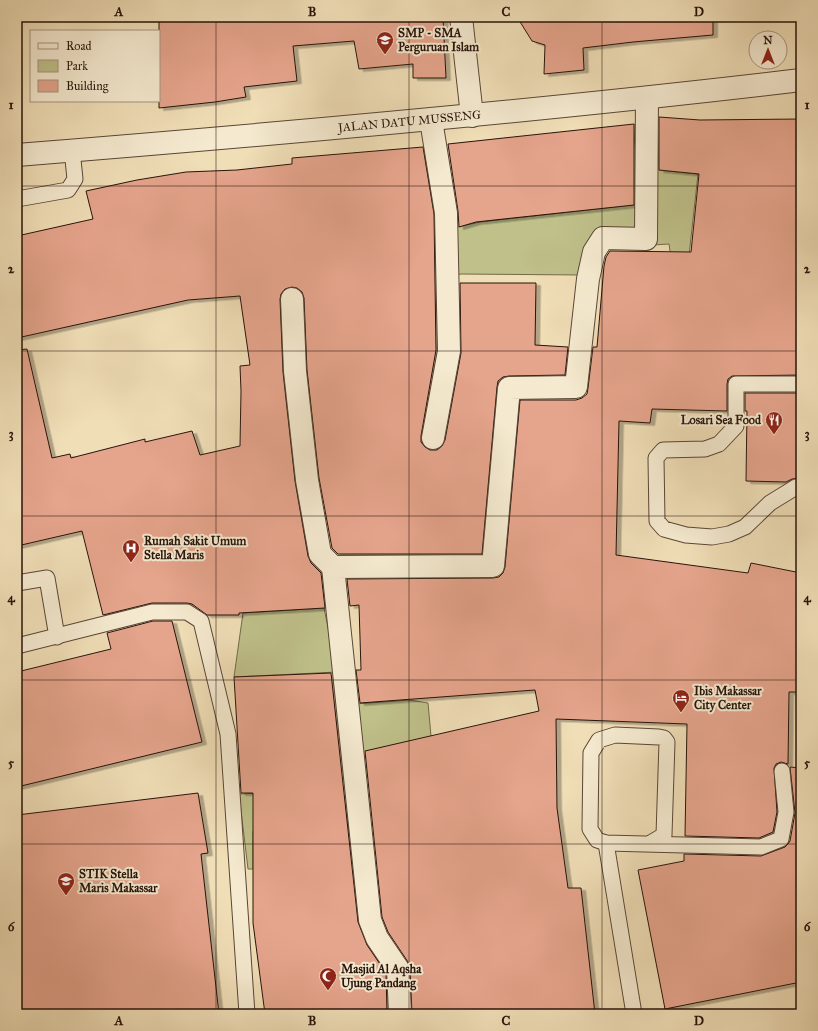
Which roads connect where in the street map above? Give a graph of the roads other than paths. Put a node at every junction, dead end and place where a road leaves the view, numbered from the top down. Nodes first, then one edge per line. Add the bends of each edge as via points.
1 (461, 17) edge
2 (801, 80) edge
3 (647, 98) junction
4 (472, 116) junction
5 (431, 120) junction
6 (72, 150) junction
7 (17, 155) edge
8 (17, 199) edge
9 (292, 299) dead end
10 (801, 384) edge
11 (433, 438) dead end
12 (801, 487) edge
13 (333, 567) junction
14 (17, 583) edge
15 (57, 637) junction
16 (17, 646) edge
17 (228, 734) junction
18 (782, 771) dead end
19 (606, 843) junction
20 (649, 844) junction
21 (238, 1014) edge
22 (247, 1014) edge
23 (400, 1014) edge
24 (634, 1014) edge

1 - 4 street
2 - 3 street, JALAN DATU MUSSENG
3 - 4 street, JALAN DATU MUSSENG
3 - 13 street via 646,239 603,238 594,252 588,279 576,387 509,388 493,566
4 - 5 street, JALAN DATU MUSSENG
5 - 6 street, JALAN DATU MUSSENG
5 - 11 street via 446,212 449,351
6 - 7 street, JALAN DATU MUSSENG
6 - 8 lane via 75,179 68,190
9 - 13 street via 295,371 307,480 320,554
10 - 12 lane via 736,384 736,426 719,444 705,450 663,450 656,458 657,521 664,529 686,535 712,537 729,534 745,527 770,503 796,487
13 - 23 street via 370,920 377,938 398,969
14 - 15 lane via 47,578
15 - 16 lane
15 - 17 lane via 152,612 187,612 201,621
17 - 21 lane via 220,762
17 - 22 lane
18 - 20 lane via 786,812 781,839 761,847
19 - 20 lane
19 - 20 lane via 597,840 590,829 591,753 599,740 615,735 659,737 667,742 664,835
19 - 24 lane

